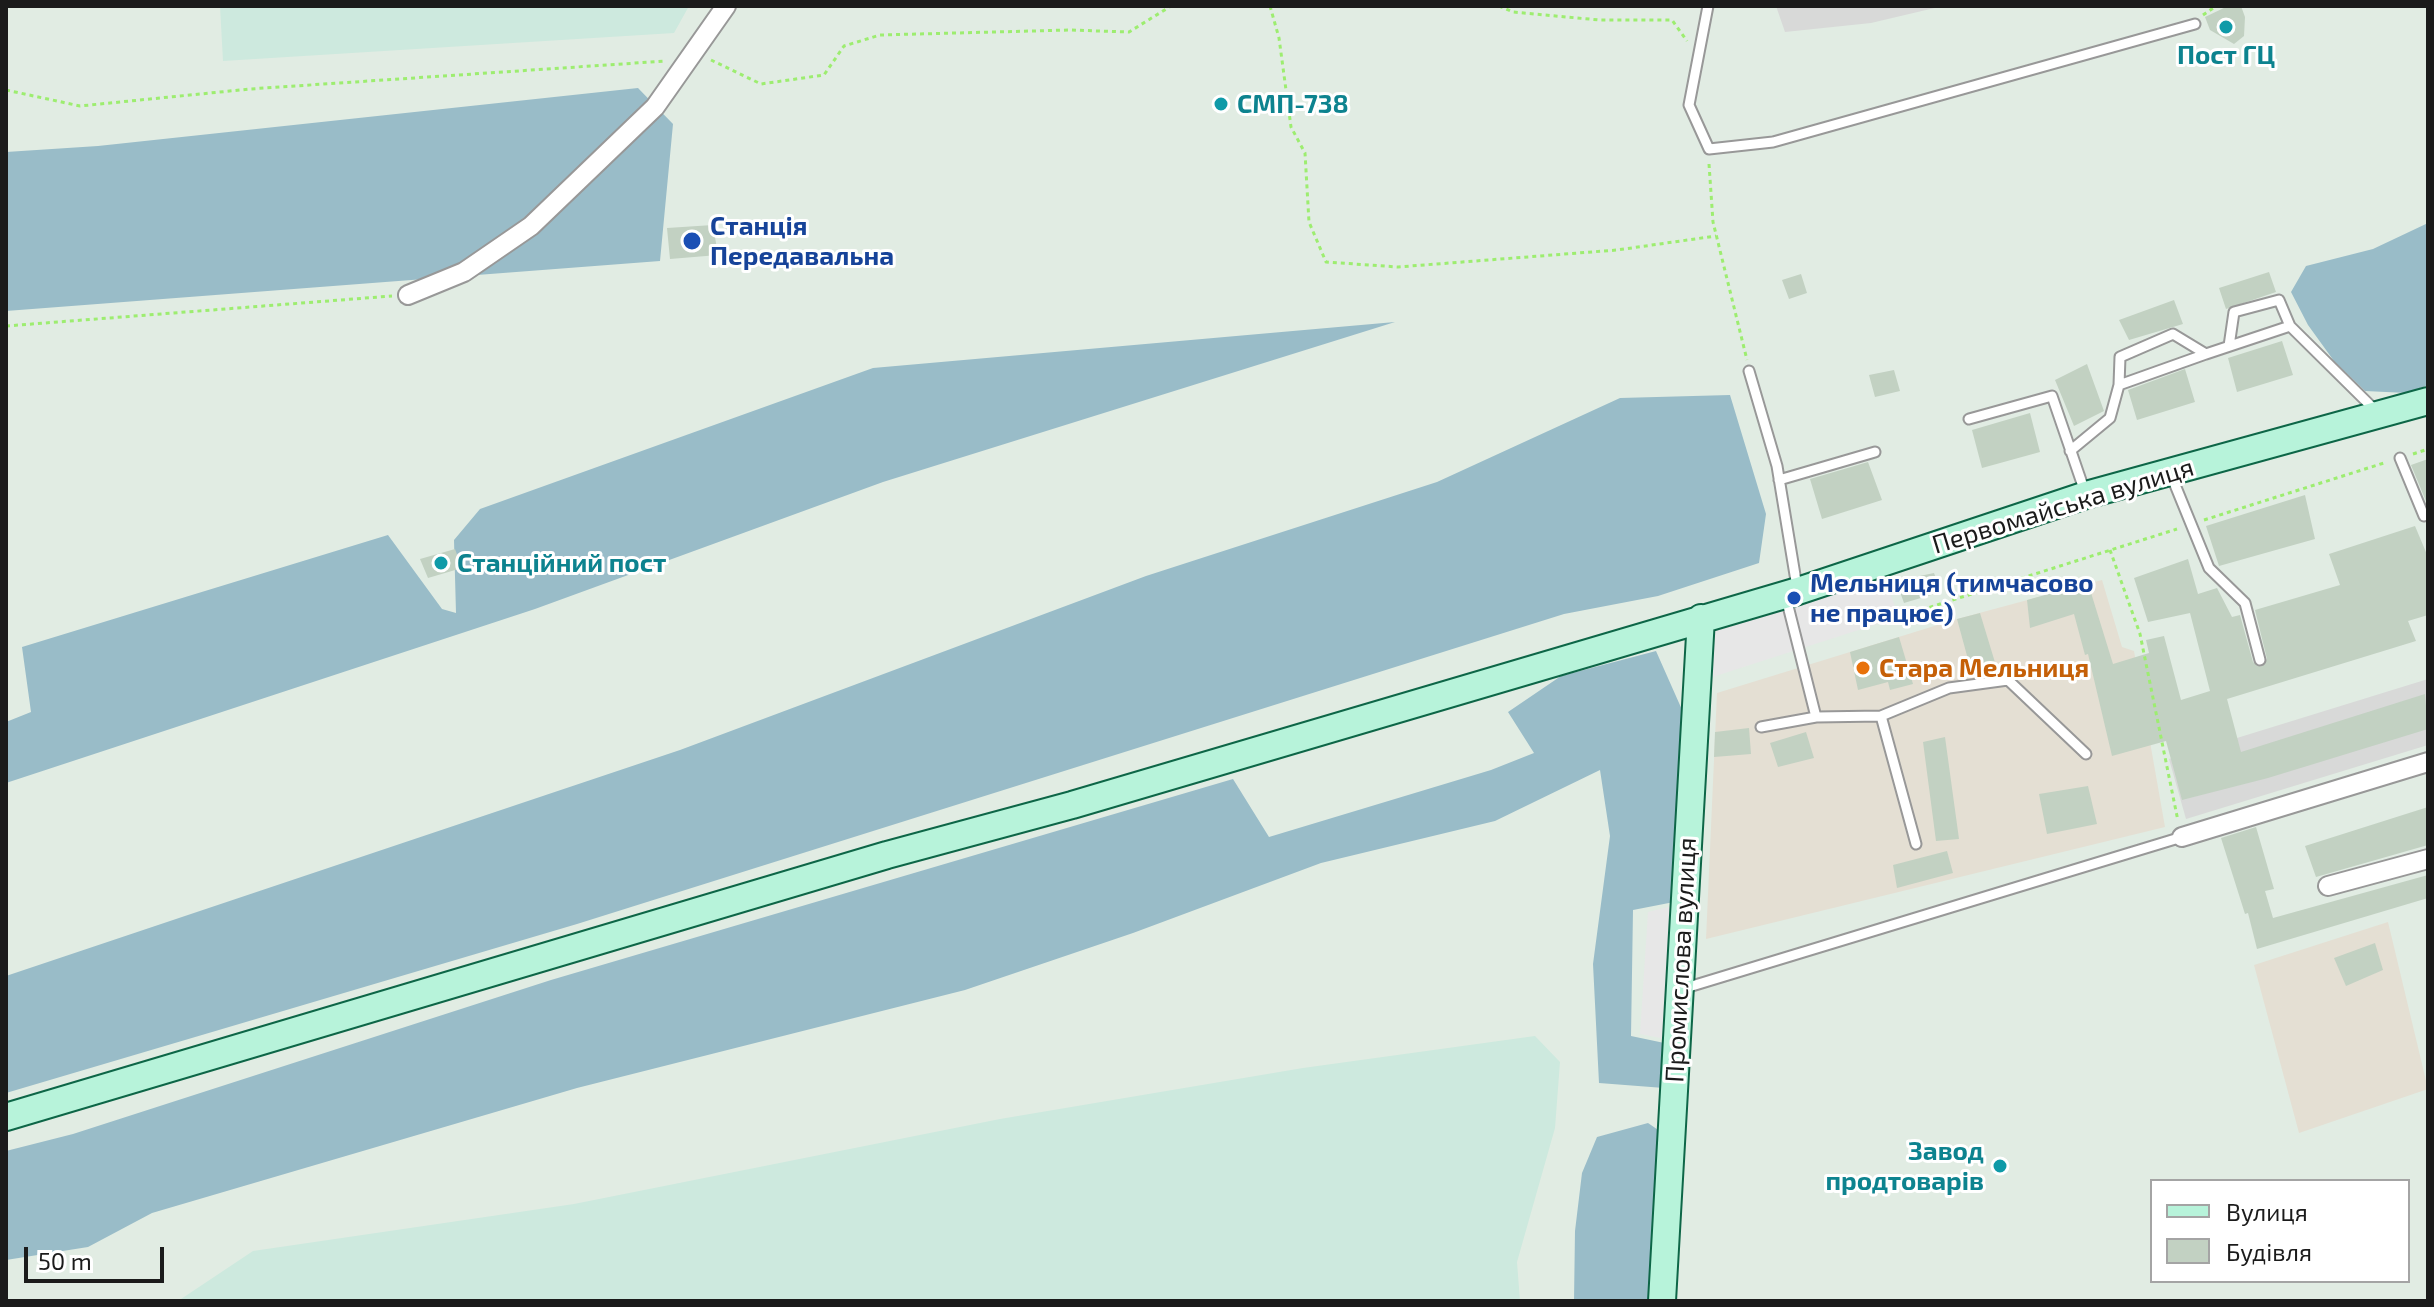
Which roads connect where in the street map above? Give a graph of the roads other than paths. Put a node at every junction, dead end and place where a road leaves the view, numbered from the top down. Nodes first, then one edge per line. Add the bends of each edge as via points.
1 (726, 6) edge
2 (1708, 6) edge
3 (2195, 24) dead end
4 (408, 295) road end
5 (2290, 326) junction
6 (2229, 346) junction
7 (2206, 354) junction
8 (1749, 371) road end
9 (2119, 385) junction
10 (2428, 401) edge
11 (2380, 416) junction
12 (1969, 419) dead end
13 (2070, 451) junction
14 (1875, 452) dead end
15 (2400, 458) road end
16 (2170, 473) junction
17 (1779, 480) junction
18 (2086, 495) junction
19 (2428, 515) edge
20 (1791, 593) junction
21 (1701, 618) junction
22 (2260, 660) dead end
23 (1881, 716) junction
24 (1816, 717) junction
25 (1761, 727) dead end
26 (2086, 754) dead end
27 (2428, 762) edge
28 (2182, 837) joint
29 (1916, 844) dead end
30 (2428, 859) edge
31 (2328, 886) dead end
32 (1679, 990) junction
33 (6, 1117) edge
34 (1662, 1301) edge

1 - 4 street via 655,107 531,226 464,272
2 - 3 lane via 1689,105 1709,149 1773,142
5 - 6 lane
5 - 6 lane via 2279,300 2234,312
5 - 11 lane
6 - 7 lane
7 - 9 lane
7 - 9 lane via 2173,334 2120,357
8 - 17 lane
9 - 13 lane via 2110,418
10 - 11 street, Первомайська вулиця
11 - 16 street, Первомайська вулиця
12 - 13 lane via 2052,396
13 - 18 lane
14 - 17 lane
15 - 19 lane via 2424,516
16 - 18 street, Первомайська вулиця
16 - 22 lane via 2209,568 2245,603
17 - 20 lane
18 - 20 street, Первомайська вулиця
20 - 21 street, Первомайська вулиця
20 - 24 lane
21 - 32 street, Промислова вулиця
21 - 33 street, Первомайська вулиця
23 - 24 lane
23 - 26 lane via 1949,688 2008,680
23 - 29 lane
24 - 25 lane
27 - 28 street
28 - 32 lane
30 - 31 street
32 - 34 street, Промислова вулиця

